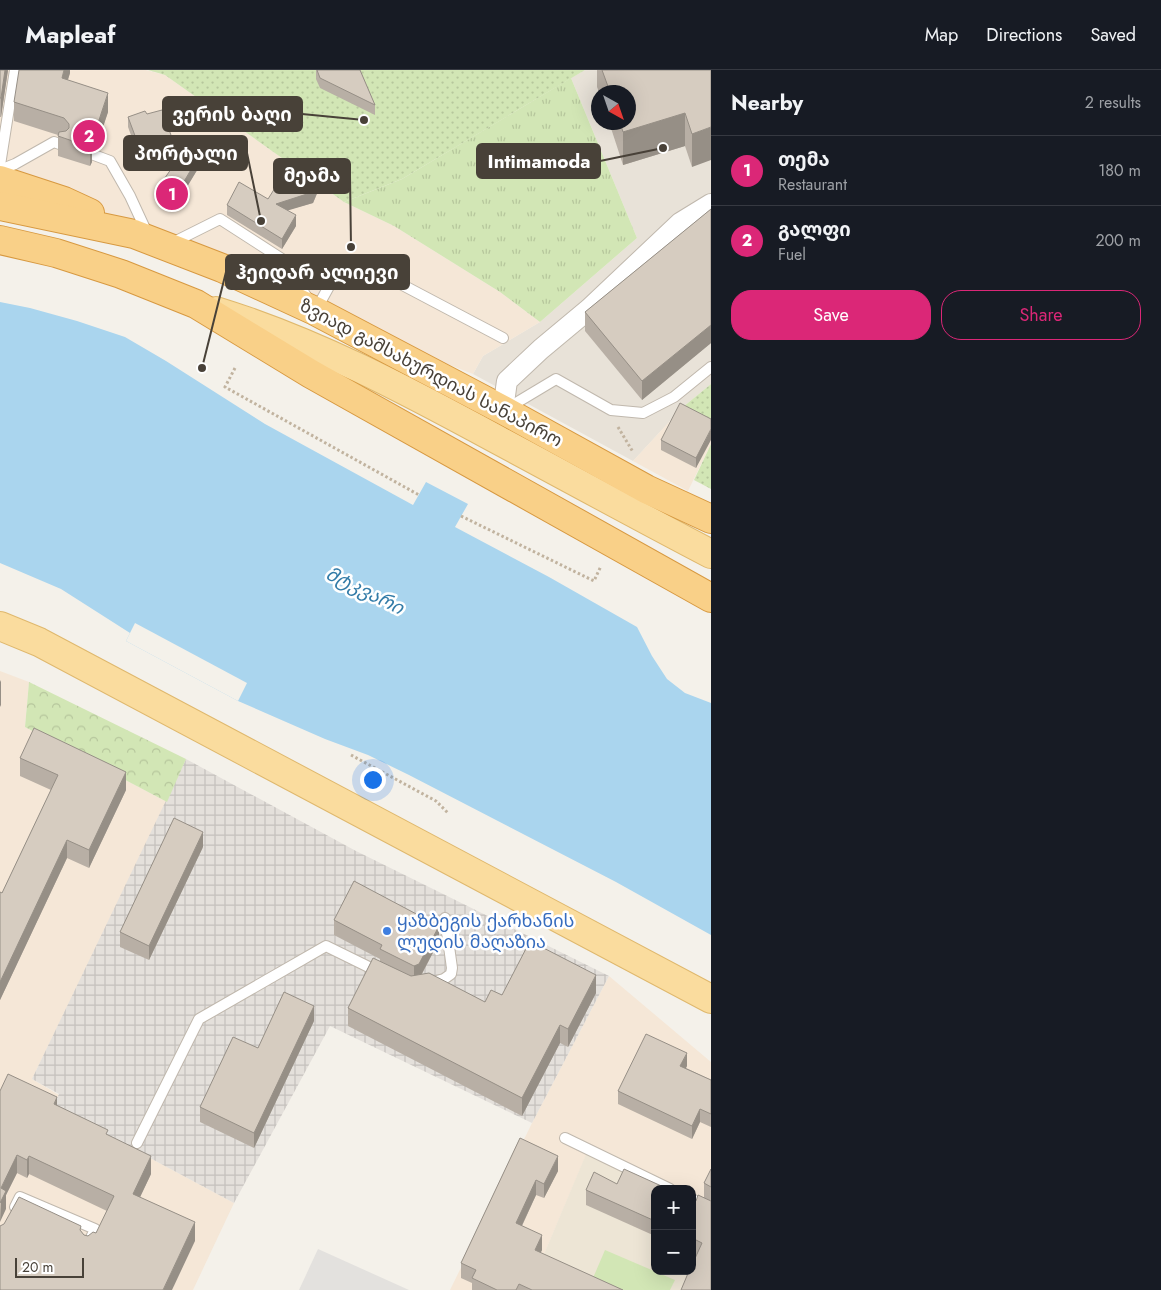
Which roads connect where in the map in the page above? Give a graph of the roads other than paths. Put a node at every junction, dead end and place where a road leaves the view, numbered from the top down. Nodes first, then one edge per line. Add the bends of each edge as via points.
1 (16, 70) edge
2 (62, 144) edge
3 (94, 155) dead end
4 (0, 165) edge
5 (0, 170) edge
6 (0, 180) edge
7 (711, 204) edge
8 (0, 206) edge
9 (0, 240) edge
10 (150, 240) junction
11 (196, 304) junction
12 (315, 311) junction
13 (503, 338) dead end
14 (711, 367) edge
15 (503, 410) junction
16 (711, 519) edge
17 (711, 554) edge
18 (711, 598) edge
19 (0, 626) edge
20 (445, 918) dead end
21 (387, 975) edge
22 (421, 986) edge
23 (711, 999) edge
24 (565, 1138) dead end
25 (137, 1143) dead end
26 (662, 1185) edge
27 (696, 1201) edge
28 (711, 1209) edge
29 (12, 1213) edge
30 (87, 1247) edge

1 - 4 lane
2 - 5 lane via 54,142
3 - 10 lane via 110,161
6 - 10 highway via 64,202
7 - 15 street via 680,224 507,381
8 - 10 highway, ზვიად გამსახურდიას სანაპირო
9 - 11 highway, ზვიად გამსახურდიას სანაპირო via 56,253 121,274
10 - 12 highway, ზვიად გამსახურდიას სანაპირო via 222,268
10 - 12 lane via 220,219 282,258
11 - 17 main road, ზვიად გამსახურდიას სანაპირო via 303,341 372,373
11 - 18 highway, ზვიად გამსახურდიას სანაპირო via 311,374
12 - 13 lane via 338,270 351,263 376,271
12 - 15 highway, ზვიად გამსახურდიას სანაპირო
14 - 15 lane via 674,397 643,413 611,410 556,379
15 - 16 highway, ზვიად გამსახურდიას სანაპირო via 646,489
19 - 23 main road via 39,642
20 - 22 lane via 451,974
21 - 25 lane via 326,946 199,1019
24 - 26 lane
27 - 28 lane
29 - 30 lane via 20,1197 95,1229

